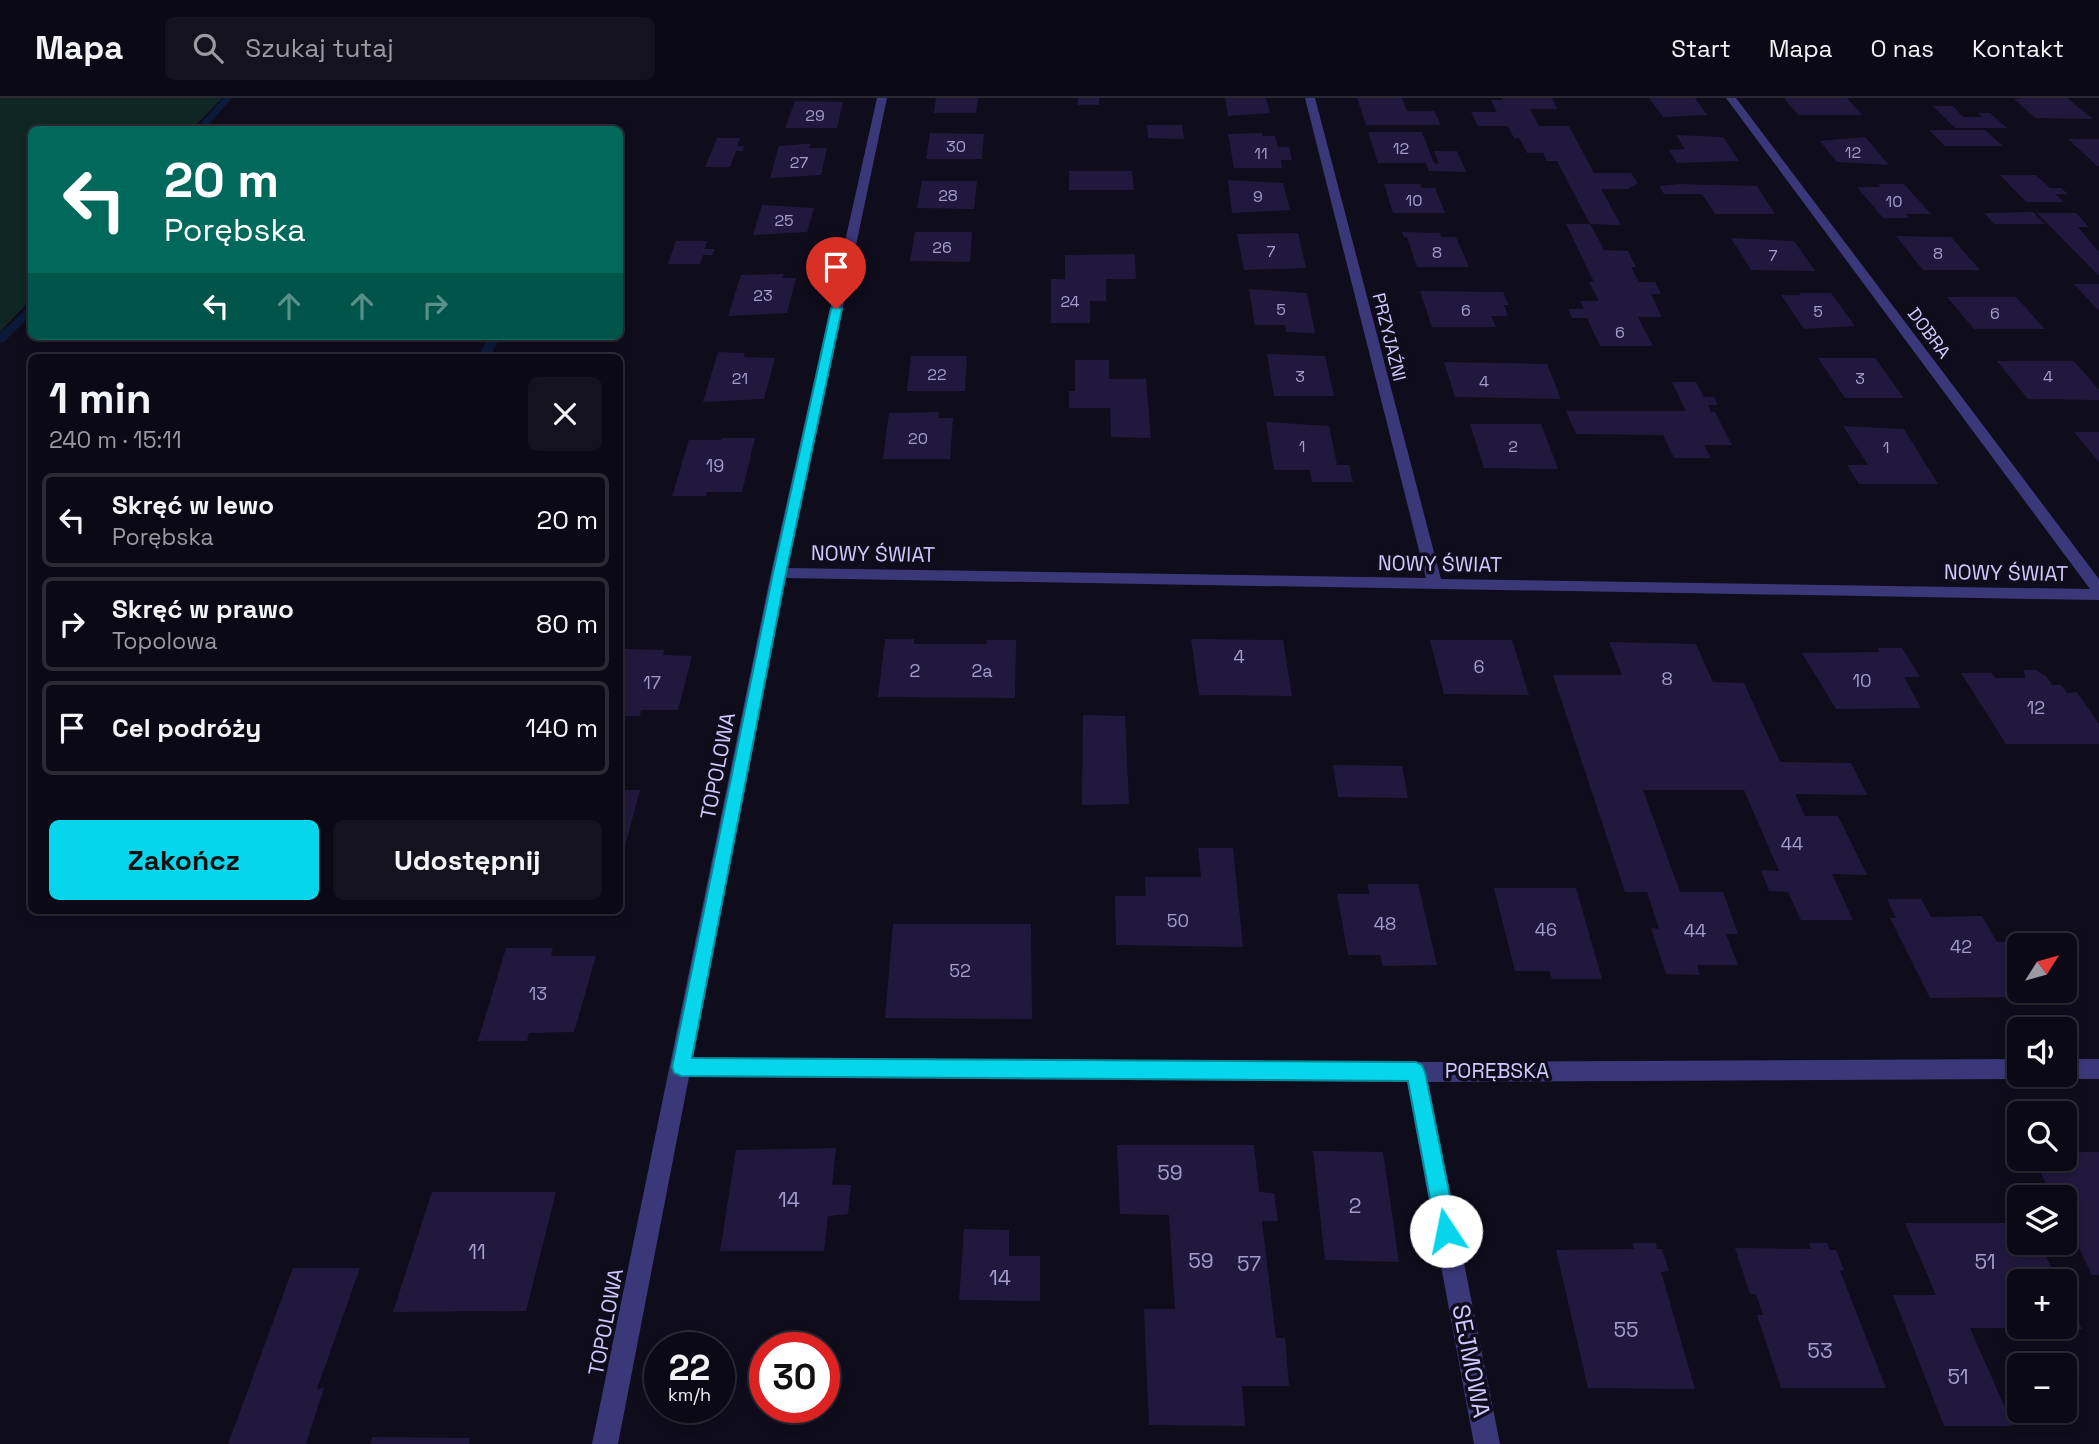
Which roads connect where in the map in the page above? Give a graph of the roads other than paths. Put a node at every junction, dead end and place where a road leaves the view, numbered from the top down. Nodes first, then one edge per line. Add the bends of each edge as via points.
1 (882, 98) edge
2 (1310, 98) edge
3 (1731, 98) edge
4 (779, 573) junction
5 (1435, 585) junction
6 (2099, 590) edge
7 (2099, 595) edge
8 (681, 1067) junction
9 (2007, 1069) edge
10 (2077, 1069) edge
11 (2099, 1069) edge
12 (1416, 1072) junction
13 (604, 1444) edge
14 (1487, 1444) edge

1 - 4 street, TOPOLOWA
2 - 5 street, PRZYJAŹNI
3 - 6 street, DOBRA
4 - 5 street, NOWY ŚWIAT
4 - 8 street, TOPOLOWA
5 - 7 street, NOWY ŚWIAT
8 - 12 street, PORĘBSKA
8 - 13 street, TOPOLOWA
9 - 12 street, PORĘBSKA
10 - 11 street
12 - 14 street, SEJMOWA

